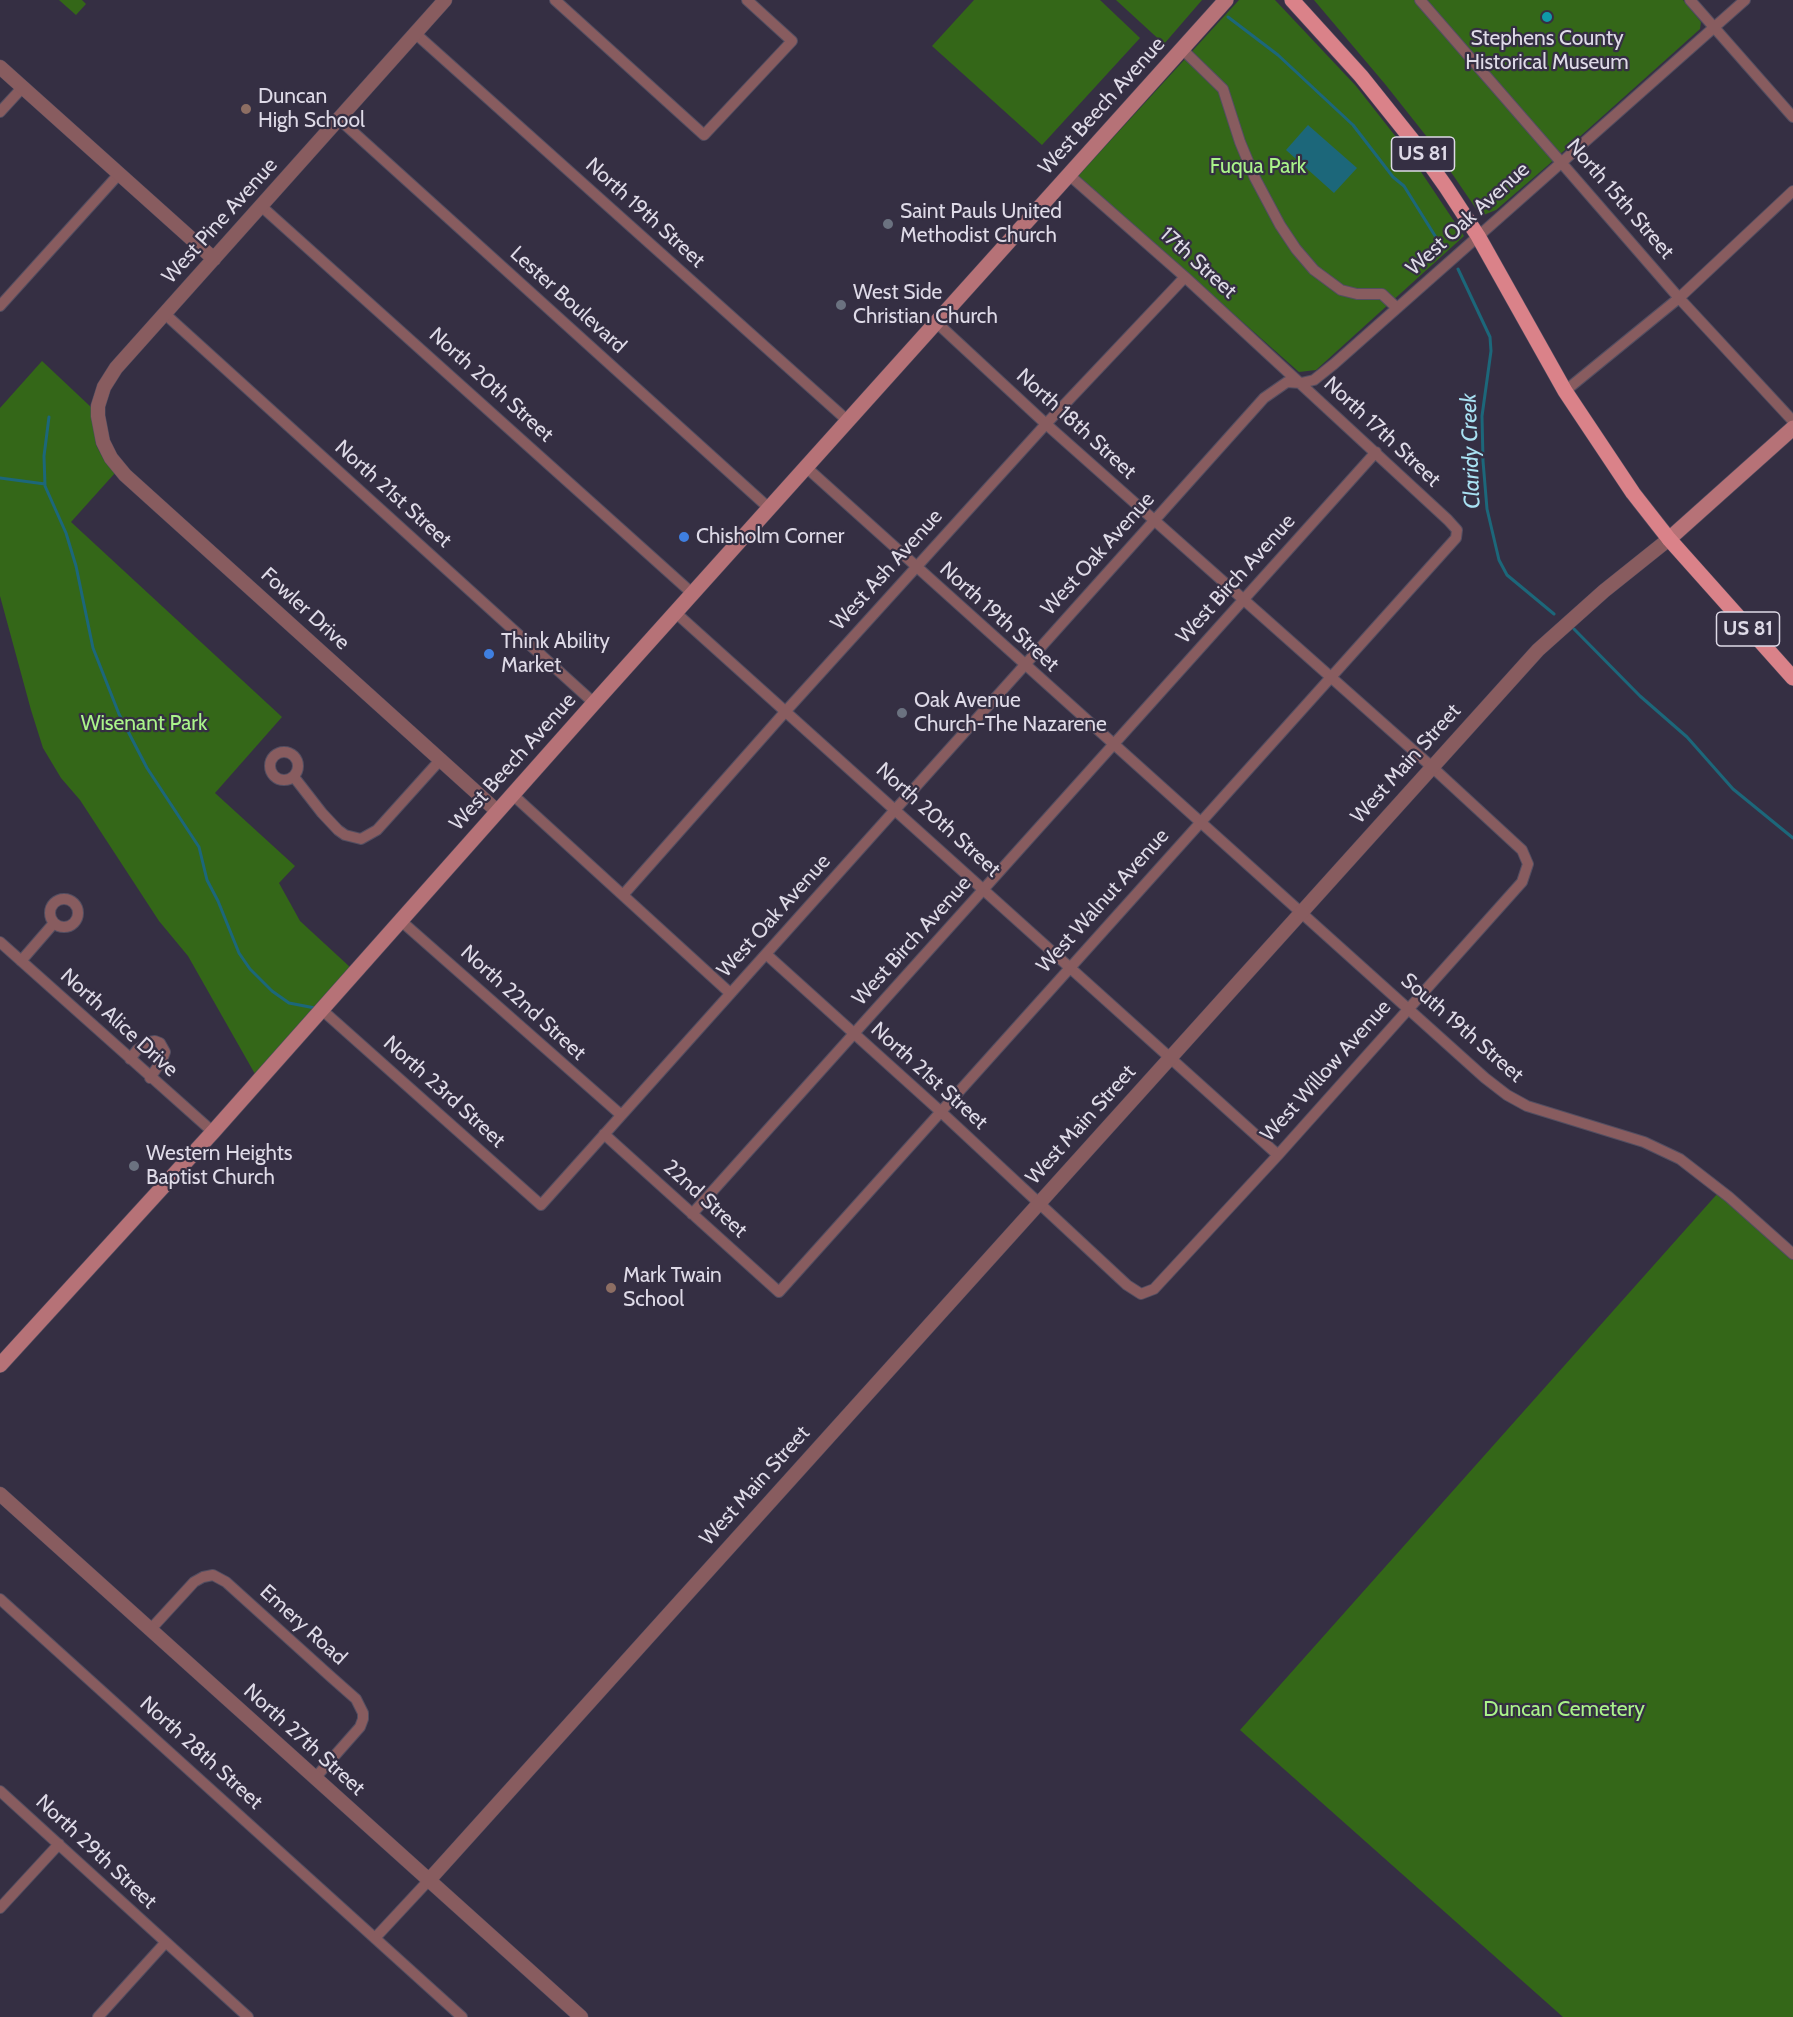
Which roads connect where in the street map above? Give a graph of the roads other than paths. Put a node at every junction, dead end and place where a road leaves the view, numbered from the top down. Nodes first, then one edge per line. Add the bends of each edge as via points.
1 (446, 0) edge
2 (555, 0) edge
3 (747, 0) edge
4 (1226, 0) edge
5 (1292, 0) edge
6 (1420, 0) edge
7 (1690, 0) edge
8 (1745, 0) edge
9 (1714, 28) junction
10 (416, 33) junction
11 (1182, 49) junction
12 (0, 67) edge
13 (22, 87) junction
14 (0, 112) edge
15 (1793, 117) edge
16 (340, 120) junction
17 (1562, 161) junction
18 (118, 174) junction
19 (1068, 174) junction
20 (1793, 191) edge
21 (261, 206) junction
22 (1478, 236) junction
23 (214, 259) junction
24 (1185, 277) junction
25 (1679, 298) junction
26 (0, 306) edge
27 (1397, 308) junction
28 (165, 314) junction
29 (937, 323) junction
30 (1301, 383) junction
31 (1565, 391) junction
32 (849, 421) junction
33 (1793, 421) edge
34 (1046, 424) junction
35 (100, 427) joint
36 (1793, 428) edge
37 (1376, 452) junction
38 (807, 468) junction
39 (770, 509) junction
40 (1155, 520) junction
41 (1456, 538) joint
42 (1668, 539) junction
43 (916, 568) junction
44 (693, 594) junction
45 (1243, 599) junction
46 (676, 613) junction
47 (1024, 665) junction
48 (1791, 672) edge
49 (1330, 677) junction
50 (594, 703) junction
51 (785, 712) junction
52 (1114, 745) junction
53 (441, 759) junction
54 (1432, 767) junction
55 (294, 777) dead end
56 (512, 794) junction
57 (895, 809) junction
58 (497, 811) junction
59 (1199, 822) junction
60 (1528, 864) joint
61 (984, 889) junction
62 (623, 895) junction
63 (1302, 913) junction
64 (400, 920) junction
65 (54, 923) dead end
66 (0, 942) edge
67 (766, 954) junction
68 (21, 960) junction
69 (1071, 968) junction
70 (730, 993) junction
71 (321, 1008) junction
72 (1409, 1009) junction
73 (854, 1034) junction
74 (1171, 1058) junction
75 (129, 1059) junction
76 (150, 1078) junction
77 (940, 1111) junction
78 (620, 1114) junction
79 (213, 1132) junction
80 (604, 1134) junction
81 (1278, 1155) junction
82 (1039, 1203) junction
83 (541, 1205) joint
84 (692, 1214) junction
85 (1793, 1254) edge
86 (780, 1292) joint
87 (1141, 1293) joint
88 (0, 1365) edge
89 (0, 1494) edge
90 (0, 1599) edge
91 (150, 1630) junction
92 (315, 1778) junction
93 (0, 1791) edge
94 (59, 1844) junction
95 (429, 1880) junction
96 (0, 1908) edge
97 (375, 1938) junction
98 (165, 1943) junction
99 (98, 2017) edge
100 (248, 2017) edge
101 (462, 2017) edge
102 (581, 2017) edge

1 - 10 street, West Pine Avenue
2 - 3 street via 704,135 792,41
4 - 11 main road, West Beech Avenue
5 - 22 main road, US 81 via 1417,146
6 - 17 street, North 15th Street
7 - 9 street
8 - 9 street, West Oak Avenue
9 - 15 street
9 - 17 street, West Oak Avenue
10 - 16 street, West Pine Avenue
10 - 32 street, North 19th Street
11 - 19 main road, West Beech Avenue
11 - 27 street via 1224,89 1255,178 1296,249 1314,270 1341,290 1382,294
12 - 13 street
13 - 14 street
13 - 18 street
16 - 21 street, West Pine Avenue
16 - 39 street, Lester Boulevard
17 - 22 street, West Oak Avenue
17 - 25 street, North 15th Street
18 - 23 street
18 - 26 street
19 - 24 street, 17th Street
19 - 29 main road, West Beech Avenue
20 - 25 street
21 - 23 street, West Pine Avenue
21 - 44 street, North 20th Street
22 - 27 street, West Oak Avenue
22 - 31 main road, US 81
23 - 28 street, West Pine Avenue
24 - 30 street, 17th Street
24 - 34 street, West Ash Avenue
25 - 31 street
25 - 33 street, North 15th Street
27 - 30 street, West Oak Avenue via 1314,380
28 - 35 street, West Pine Avenue via 104,387 98,406
28 - 50 street, North 21st Street
29 - 32 main road, West Beech Avenue
29 - 34 street, North 18th Street
30 - 37 street, North 17th Street
30 - 40 street, West Oak Avenue via 1287,382 1264,398
31 - 42 main road, US 81
32 - 38 main road, West Beech Avenue
34 - 40 street, North 18th Street
34 - 43 street, West Ash Avenue
35 - 53 street, Fowler Drive via 111,458 126,476
36 - 42 main road, West Main Street
37 - 41 street, North 17th Street via 1448,520 1457,530
37 - 45 street, West Birch Avenue
38 - 39 main road, West Beech Avenue
38 - 43 street, North 19th Street
39 - 44 main road, West Beech Avenue
40 - 45 street, North 18th Street
40 - 47 street, West Oak Avenue
41 - 49 street, West Walnut Avenue
42 - 48 main road, US 81
42 - 54 street, West Main Street via 1538,650
43 - 47 street, North 19th Street
43 - 51 street, West Ash Avenue
44 - 46 main road, West Beech Avenue
45 - 49 street, North 18th Street
45 - 52 street, West Birch Avenue
46 - 50 main road, West Beech Avenue
46 - 51 street, North 20th Street
47 - 52 street, North 19th Street
47 - 57 street, West Oak Avenue
49 - 54 street, North 18th Street
49 - 59 street, West Walnut Avenue
50 - 56 main road, West Beech Avenue
51 - 57 street, North 20th Street
51 - 62 street, West Ash Avenue
52 - 59 street, North 19th Street
52 - 61 street, West Birch Avenue
53 - 55 street via 377,831 361,839 338,830
53 - 58 street, Fowler Drive
54 - 60 street, North 18th Street via 1522,850
54 - 63 street, West Main Street
56 - 58 main road, West Beech Avenue
56 - 62 street
57 - 61 street, North 20th Street
57 - 67 street, West Oak Avenue
58 - 64 main road, West Beech Avenue
59 - 63 street, North 19th Street
59 - 69 street, West Walnut Avenue
60 - 72 street, West Willow Avenue via 1522,882
61 - 69 street, North 20th Street
61 - 73 street, West Birch Avenue
62 - 70 street
63 - 72 street, South 19th Street
63 - 74 street, West Main Street
64 - 71 main road, West Beech Avenue
64 - 78 street, North 22nd Street
65 - 68 street
66 - 68 street, North Alice Drive
67 - 70 street, West Oak Avenue
67 - 73 street, North 21st Street
68 - 75 street, North Alice Drive
69 - 74 street, North 20th Street
69 - 77 street, West Walnut Avenue
70 - 78 street, West Oak Avenue
71 - 79 main road, West Beech Avenue
71 - 83 street, North 23rd Street
72 - 81 street, West Willow Avenue
72 - 85 street, South 19th Street via 1507,1095 1527,1106 1644,1143 1680,1159
73 - 77 street, North 21st Street
73 - 84 street, West Birch Avenue
74 - 81 street, North 20th Street
74 - 82 street, West Main Street
75 - 76 street, North Alice Drive
75 - 76 street via 149,1042 160,1043 165,1052
76 - 79 street, North Alice Drive
77 - 82 street, North 21st Street
77 - 86 street, West Walnut Avenue
78 - 80 street, West Oak Avenue
79 - 88 main road, West Beech Avenue
80 - 83 street, West Oak Avenue
80 - 84 street, 22nd Street
81 - 87 street, West Willow Avenue via 1154,1289
82 - 87 street, North 21st Street via 1127,1286
82 - 95 street, West Main Street
84 - 86 street, 22nd Street
89 - 91 street, North 27th Street
90 - 97 street, North 28th Street
91 - 92 street, North 27th Street
91 - 92 street, Emery Road via 194,1582 213,1575 226,1582 337,1681 356,1699 363,1719
92 - 95 street, North 27th Street
93 - 94 street, North 29th Street
94 - 96 street
94 - 98 street, North 29th Street
95 - 97 street
95 - 102 street, North 27th Street
97 - 101 street, North 28th Street
98 - 99 street
98 - 100 street, North 29th Street

